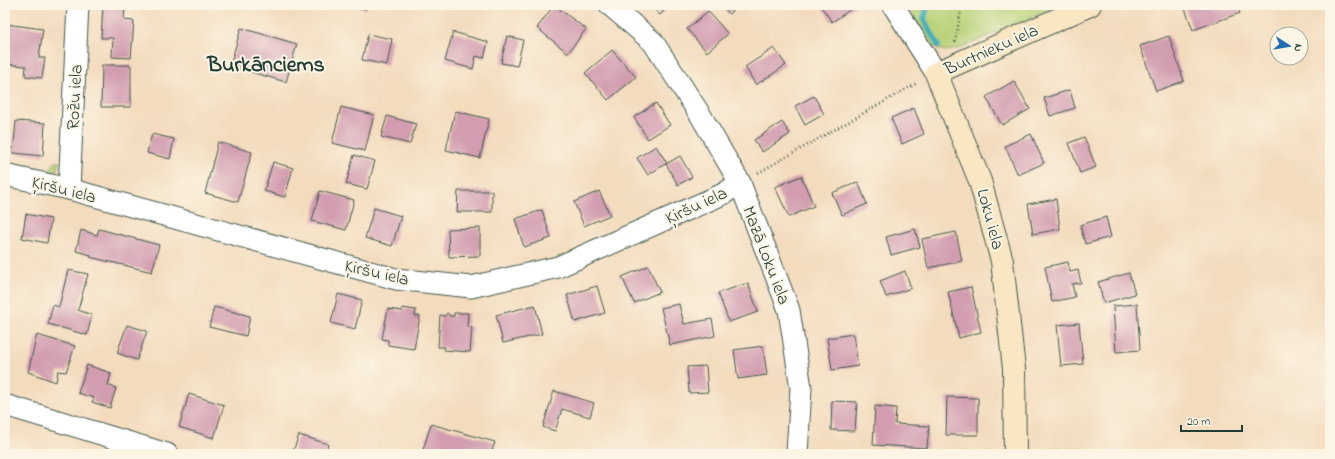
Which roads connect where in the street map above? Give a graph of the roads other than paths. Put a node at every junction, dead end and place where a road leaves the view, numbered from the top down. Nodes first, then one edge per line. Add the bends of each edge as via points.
1 (78, 5) edge
2 (610, 5) edge
3 (893, 5) edge
4 (1090, 5) edge
5 (943, 70) junction
6 (5, 175) edge
7 (740, 183) junction
8 (68, 189) junction
9 (5, 405) edge
10 (167, 454) edge
11 (797, 454) edge
12 (1015, 454) edge

1 - 8 street, Rožu iela
2 - 7 street, Mazā Loku iela via 653,42
3 - 5 street, Loku iela
4 - 5 street, Burtnieku iela
5 - 12 street, Loku iela via 980,181 1002,261 1014,369
6 - 8 street, Ķiršu iela
7 - 8 street, Ķiršu iela via 723,194 558,268 471,287 396,279
7 - 11 street, Mazā Loku iela via 789,310 801,388
9 - 10 street

